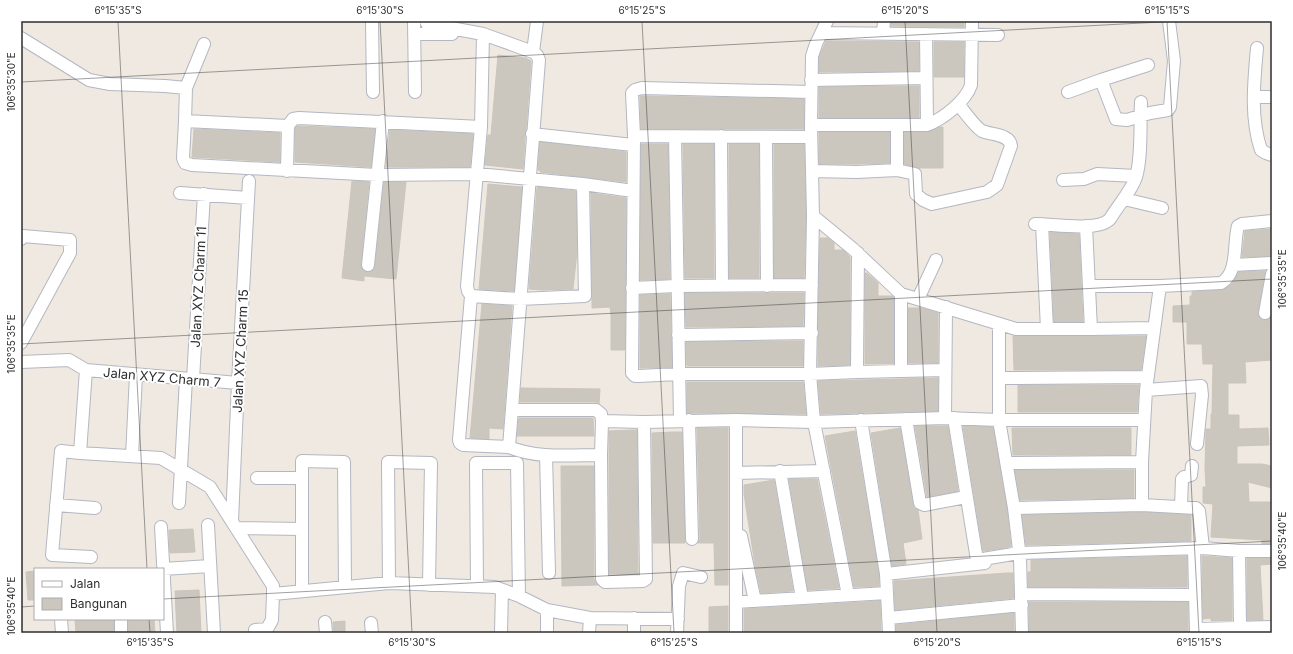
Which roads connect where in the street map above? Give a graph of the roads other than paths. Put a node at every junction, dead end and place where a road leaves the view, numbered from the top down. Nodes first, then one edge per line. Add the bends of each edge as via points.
1 (372, 21) edge
2 (414, 21) edge
3 (426, 21) edge
4 (435, 21) edge
5 (537, 21) edge
6 (827, 21) edge
7 (884, 21) edge
8 (972, 21) edge
9 (1169, 21) edge
10 (465, 31) junction
11 (822, 33) junction
12 (414, 34) junction
13 (432, 34) junction
14 (483, 34) junction
15 (883, 34) junction
16 (926, 34) junction
17 (972, 34) junction
18 (998, 35) dead end
19 (21, 38) edge
20 (204, 44) dead end
21 (1257, 48) dead end
22 (533, 52) junction
23 (1148, 65) dead end
24 (926, 78) junction
25 (1100, 80) junction
26 (811, 86) junction
27 (186, 88) junction
28 (373, 92) dead end
29 (415, 92) dead end
30 (1068, 92) dead end
31 (1254, 96) junction
32 (1272, 98) edge
33 (1140, 102) dead end
34 (958, 104) junction
35 (1140, 116) junction
36 (185, 121) junction
37 (383, 121) junction
38 (896, 124) junction
39 (928, 125) junction
40 (288, 126) junction
41 (481, 127) junction
42 (811, 131) junction
43 (532, 134) junction
44 (674, 136) junction
45 (721, 136) junction
46 (766, 137) junction
47 (634, 140) junction
48 (1272, 155) edge
49 (897, 170) junction
50 (287, 171) junction
51 (812, 171) junction
52 (477, 174) junction
53 (377, 175) junction
54 (1136, 176) junction
55 (529, 179) junction
56 (1063, 180) dead end
57 (249, 182) dead end
58 (583, 184) junction
59 (633, 191) junction
60 (180, 193) dead end
61 (204, 194) junction
62 (248, 198) junction
63 (1124, 199) junction
64 (1162, 208) dead end
65 (813, 216) junction
66 (1272, 221) edge
67 (1086, 226) junction
68 (22, 238) edge
69 (858, 254) junction
70 (936, 260) dead end
71 (1272, 263) edge
72 (368, 265) dead end
73 (1233, 265) junction
74 (1272, 274) edge
75 (812, 285) junction
76 (677, 286) junction
77 (722, 286) junction
78 (767, 286) junction
79 (1089, 286) junction
80 (1160, 286) junction
81 (632, 288) junction
82 (901, 294) junction
83 (472, 296) junction
84 (520, 299) junction
85 (918, 299) junction
86 (946, 307) junction
87 (1265, 313) dead end
88 (999, 324) junction
89 (1154, 328) junction
90 (1047, 329) junction
91 (1091, 329) junction
92 (812, 333) junction
93 (678, 335) junction
94 (21, 343) edge
95 (21, 362) edge
96 (86, 370) junction
97 (945, 370) junction
98 (901, 371) junction
99 (857, 372) junction
100 (679, 374) junction
101 (810, 374) junction
102 (136, 375) junction
103 (1147, 377) junction
104 (1000, 378) junction
105 (190, 379) junction
106 (238, 383) junction
107 (1146, 390) junction
108 (512, 410) junction
109 (950, 418) junction
110 (906, 419) junction
111 (685, 420) junction
112 (736, 420) junction
113 (861, 420) junction
114 (999, 420) junction
115 (1144, 420) junction
116 (602, 421) junction
117 (644, 422) junction
118 (814, 422) junction
119 (1197, 444) dead end
120 (509, 446) junction
121 (80, 453) junction
122 (546, 455) junction
123 (601, 455) junction
124 (132, 456) junction
125 (1142, 462) junction
126 (1007, 463) junction
127 (1192, 466) dead end
128 (181, 469) junction
129 (824, 471) junction
130 (780, 472) junction
131 (736, 473) junction
132 (257, 478) dead end
133 (302, 478) junction
134 (966, 497) junction
135 (179, 503) dead end
136 (56, 505) junction
137 (1142, 505) junction
138 (1181, 507) junction
139 (95, 508) dead end
140 (1014, 508) junction
141 (736, 511) junction
142 (208, 525) dead end
143 (234, 525) junction
144 (161, 527) dead end
145 (302, 529) junction
146 (692, 539) dead end
147 (1199, 548) junction
148 (1239, 551) junction
149 (1272, 551) edge
150 (1020, 555) junction
151 (91, 557) dead end
152 (210, 566) junction
153 (163, 568) edge
154 (164, 569) edge
155 (549, 573) dead end
156 (886, 574) junction
157 (701, 577) dead end
158 (389, 583) junction
159 (164, 585) edge
160 (429, 585) junction
161 (477, 586) junction
162 (345, 587) junction
163 (502, 590) junction
164 (302, 591) junction
165 (887, 593) junction
166 (273, 594) junction
167 (848, 595) junction
168 (1194, 595) junction
169 (520, 596) junction
170 (802, 598) junction
171 (1022, 600) junction
172 (755, 601) junction
173 (736, 602) junction
174 (547, 610) junction
175 (590, 618) junction
176 (634, 618) junction
177 (889, 618) junction
178 (678, 619) junction
179 (61, 620) edge
180 (120, 620) edge
181 (1240, 627) junction
182 (1272, 627) edge
183 (255, 630) dead end
184 (1196, 631) edge
185 (1227, 631) edge
186 (501, 632) edge
187 (62, 633) edge
188 (121, 633) edge
189 (167, 633) edge
190 (214, 633) edge
191 (547, 633) edge
192 (589, 633) edge
193 (634, 633) edge
194 (678, 633) edge
195 (736, 633) edge
196 (889, 633) edge
197 (1022, 633) edge

1 - 28 street
2 - 12 street
3 - 13 street
4 - 10 street via 440,26
5 - 22 street
6 - 11 street
7 - 15 street
8 - 17 street
9 - 35 street via 1174,61 1170,107 1166,111
10 - 13 street
10 - 14 street
11 - 15 street
11 - 26 street via 812,56
12 - 13 street
12 - 29 street
14 - 22 street
14 - 41 street
15 - 16 street
16 - 17 street
16 - 24 street
17 - 18 street
17 - 34 street via 971,85
19 - 27 street via 89,80 110,84
20 - 27 street
21 - 31 street
22 - 43 street via 539,60
23 - 25 street
24 - 26 street
24 - 39 street
25 - 30 street
25 - 35 street via 1116,118 1127,120
26 - 42 street
26 - 47 street via 638,89 632,93
27 - 36 street
31 - 32 street
31 - 48 street via 1254,115 1261,150
33 - 35 street
34 - 39 street via 938,121
34 - 49 street via 980,130 1007,138 1011,143 997,185 987,192 932,204 916,194 915,174
35 - 54 street
36 - 40 street
36 - 50 street via 183,158 187,165
37 - 40 street via 299,118 293,119
37 - 41 street
37 - 53 street
38 - 39 street
38 - 42 street
38 - 49 street
40 - 50 street
41 - 52 street
42 - 46 street
42 - 51 street
43 - 47 street
43 - 55 street
44 - 45 street
44 - 47 street
44 - 76 street
45 - 46 street
45 - 77 street
46 - 78 street
47 - 59 street
49 - 51 street
50 - 53 street
51 - 65 street
52 - 53 street
52 - 55 street
52 - 83 street via 467,286
53 - 72 street
54 - 56 street via 1097,174 1084,179
54 - 63 street
55 - 58 street
55 - 84 street
57 - 62 street, Jalan XYZ Charm 15
58 - 59 street
58 - 84 street via 584,297
59 - 81 street
60 - 61 street
61 - 62 street
61 - 105 street, Jalan XYZ Charm 11
62 - 106 street, Jalan XYZ Charm 15
63 - 64 street
63 - 67 street via 1107,223
65 - 69 street
65 - 75 street
66 - 73 street via 1238,226
67 - 79 street
67 - 90 street via 1038,224
68 - 94 street via 70,240 70,253
69 - 82 street
69 - 99 street
70 - 85 street
71 - 73 street
73 - 80 street via 1221,283
74 - 87 street
75 - 78 street
75 - 92 street
76 - 77 street
76 - 81 street
76 - 93 street
77 - 78 street
79 - 80 street
79 - 91 street
80 - 89 street
81 - 100 street via 632,373 635,376
82 - 85 street
82 - 98 street
83 - 84 street
83 - 120 street via 459,442 463,445
84 - 108 street
85 - 86 street
86 - 88 street
86 - 97 street
88 - 90 street via 1016,328
88 - 104 street
89 - 91 street
89 - 103 street
90 - 91 street
92 - 93 street
92 - 101 street
93 - 100 street
95 - 96 street via 69,360
96 - 102 street, Jalan XYZ Charm 7
96 - 121 street
97 - 98 street
97 - 109 street
98 - 99 street
99 - 101 street
100 - 101 street
100 - 111 street
101 - 118 street
102 - 105 street, Jalan XYZ Charm 7
102 - 124 street
103 - 104 street
103 - 107 street
104 - 114 street
105 - 106 street, Jalan XYZ Charm 7
105 - 128 street, Jalan XYZ Charm 11
106 - 143 street, Jalan XYZ Charm 15
107 - 115 street
107 - 119 street via 1201,386
108 - 116 street via 596,410 601,414
108 - 120 street
109 - 110 street
109 - 114 street
109 - 134 street
110 - 113 street
110 - 134 street via 920,503 924,505
111 - 112 street
111 - 117 street
111 - 146 street
112 - 118 street
112 - 131 street
113 - 118 street
113 - 156 street
114 - 115 street
114 - 126 street
115 - 125 street
116 - 117 street
116 - 123 street
117 - 123 street via 644,581 605,582 602,579
118 - 129 street
120 - 122 street
121 - 124 street
121 - 136 street via 61,451
122 - 123 street
122 - 155 street
124 - 128 street via 161,458
125 - 126 street
125 - 137 street
126 - 140 street
127 - 138 street via 1191,475 1182,479
128 - 135 street, Jalan XYZ Charm 11
128 - 143 street via 210,487
129 - 130 street
129 - 167 street
130 - 131 street
130 - 170 street
131 - 141 street
132 - 133 street
133 - 145 street
133 - 162 street via 302,461 344,462
134 - 150 street via 977,560
136 - 139 street
136 - 151 street via 52,555
137 - 138 street
137 - 140 street
138 - 147 street via 1196,508 1199,511
140 - 150 street
141 - 172 street
141 - 173 street
142 - 152 street
143 - 145 street
143 - 166 street via 273,586
144 - 153 street
145 - 164 street
147 - 148 street
147 - 150 street
147 - 168 street
148 - 149 street
148 - 181 street
150 - 156 street
150 - 171 street
152 - 154 street
152 - 190 street
156 - 165 street
157 - 178 street via 683,573 679,586
158 - 160 street
158 - 160 street via 388,462 431,462
158 - 162 street
159 - 189 street
160 - 161 street
161 - 163 street
161 - 169 street via 476,463 517,463
162 - 164 street
163 - 169 street
163 - 186 street
164 - 166 street
165 - 167 street
165 - 177 street
166 - 183 street via 272,620 266,629
167 - 170 street
168 - 171 street
168 - 184 street
169 - 174 street
170 - 172 street
171 - 177 street
171 - 197 street
172 - 173 street
173 - 195 street
174 - 175 street
174 - 191 street
175 - 176 street
175 - 192 street
176 - 178 street
176 - 193 street
177 - 196 street
178 - 194 street
179 - 187 street
180 - 188 street
181 - 182 street
181 - 185 street
184 - 185 street

